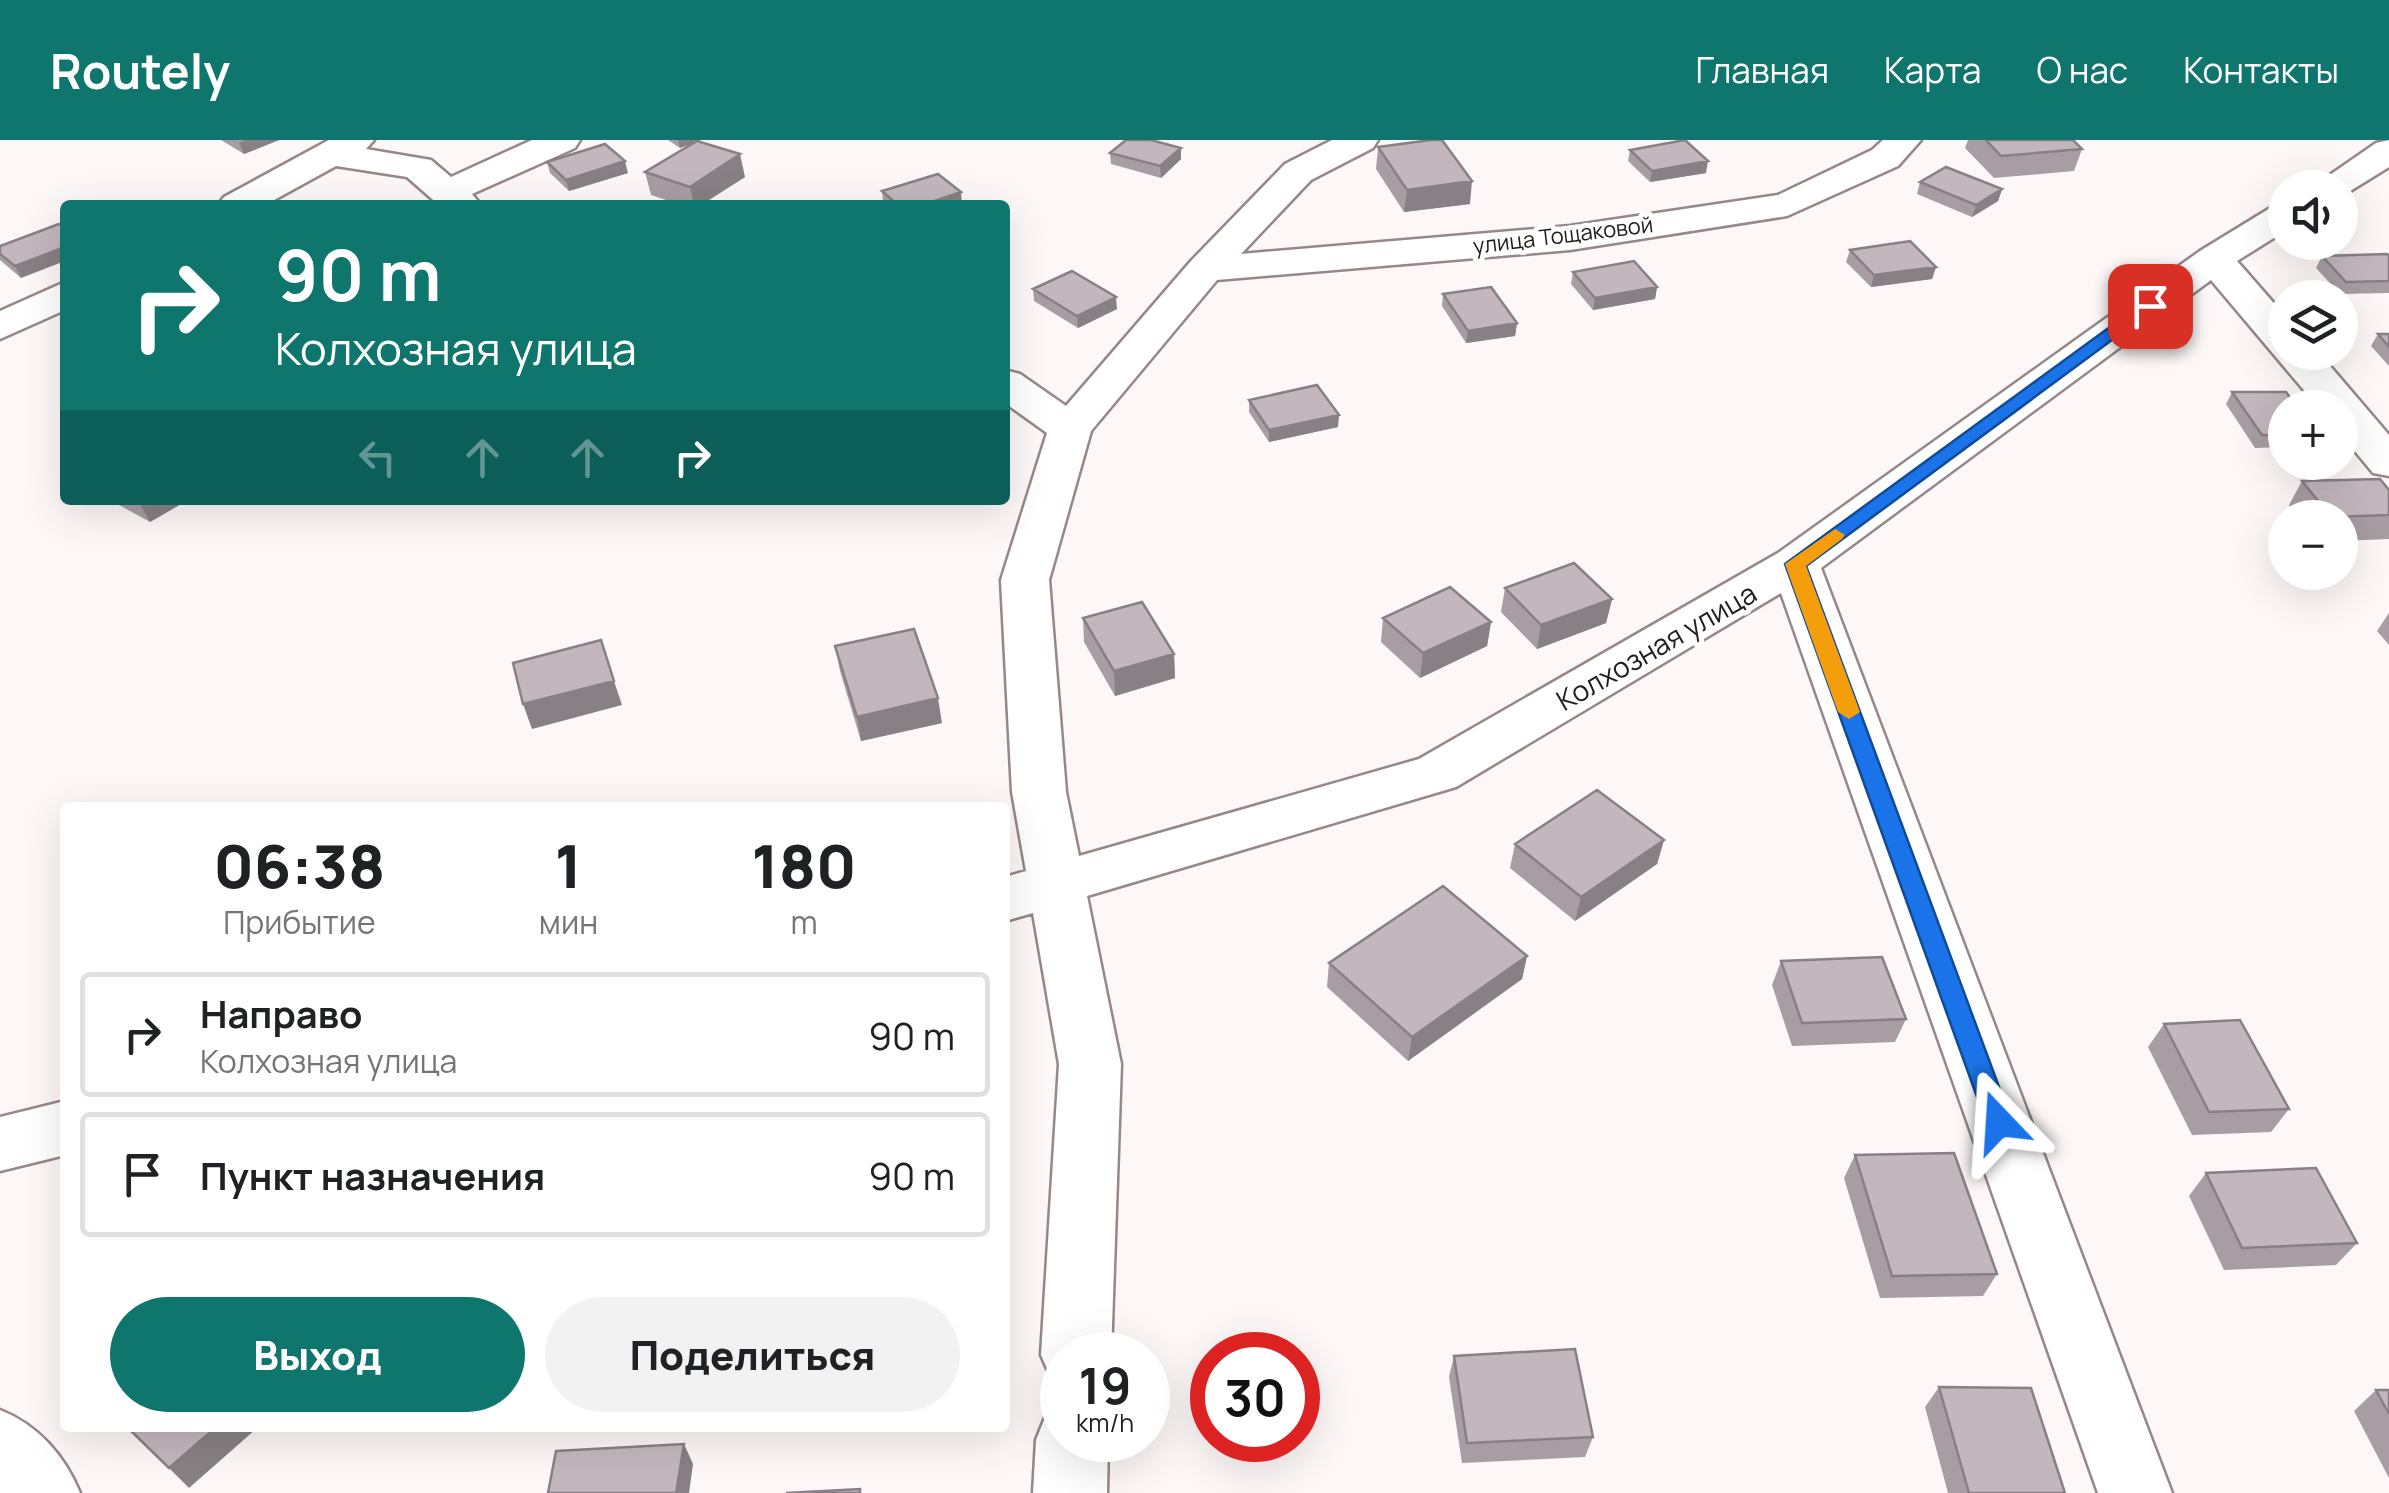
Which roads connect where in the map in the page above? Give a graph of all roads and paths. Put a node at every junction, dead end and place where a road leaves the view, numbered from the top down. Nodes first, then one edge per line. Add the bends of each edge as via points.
1 (562, 140) edge
2 (1360, 140) edge
3 (1903, 140) edge
4 (343, 147) edge
5 (2389, 150) edge
6 (2357, 170) edge
7 (455, 199) edge
8 (246, 200) edge
9 (2268, 226) edge
10 (2214, 259) junction
11 (1205, 269) junction
12 (60, 297) edge
13 (2268, 322) edge
14 (0, 327) edge
15 (2309, 370) edge
16 (1010, 387) edge
17 (1070, 429) junction
18 (2389, 463) edge
19 (1795, 564) junction
20 (1055, 886) junction
21 (1010, 897) edge
22 (60, 1129) edge
23 (0, 1144) edge
24 (1077, 1332) edge
25 (0, 1446) edge
26 (1071, 1462) edge
27 (43, 1493) edge
28 (1070, 1493) edge
29 (2135, 1493) edge

1 - 7 street
2 - 11 street via 1298,172
3 - 11 street, улица Тощаковой via 1885,158 1787,205 1570,238
4 - 7 street via 418,168
4 - 8 street
5 - 6 street
9 - 10 street, Колхозная улица
10 - 13 street
10 - 19 street, Колхозная улица
11 - 17 street
12 - 14 street
15 - 18 street
16 - 17 street
17 - 20 street via 1025,580 1039,792
19 - 20 street, Колхозная улица via 1437,774
19 - 29 street
20 - 21 street, Колхозная улица
20 - 24 street via 1090,1064
22 - 23 street
25 - 27 street
26 - 28 street

